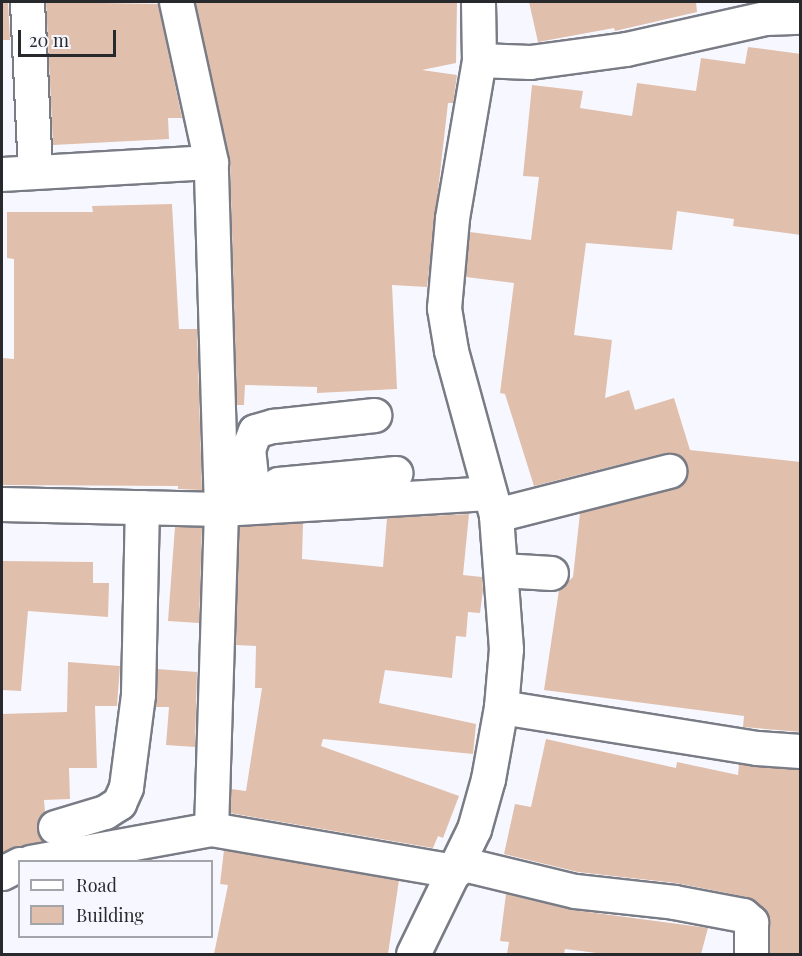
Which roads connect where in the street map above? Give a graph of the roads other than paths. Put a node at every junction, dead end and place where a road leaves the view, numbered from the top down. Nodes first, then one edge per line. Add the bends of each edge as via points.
1 (27, 2) edge
2 (176, 2) edge
3 (478, 2) edge
4 (801, 17) edge
5 (479, 60) junction
6 (211, 162) junction
7 (35, 171) junction
8 (2, 174) edge
9 (374, 415) dead end
10 (669, 471) dead end
11 (394, 473) dead end
12 (252, 486) junction
13 (220, 497) junction
14 (2, 504) edge
15 (492, 504) junction
16 (142, 507) junction
17 (502, 570) junction
18 (551, 573) dead end
19 (501, 707) junction
20 (801, 751) edge
21 (55, 827) dead end
22 (211, 829) junction
23 (36, 860) edge
24 (18, 865) edge
25 (457, 867) junction
26 (2, 873) edge
27 (413, 954) edge
28 (751, 954) edge

1 - 7 street
2 - 6 street
3 - 5 street
4 - 5 street via 765,18 626,49 530,62
5 - 15 street via 452,218 444,308 451,350
6 - 7 street
6 - 13 street
7 - 8 street
9 - 12 street via 255,431 248,448
10 - 15 street
11 - 12 street
12 - 13 street
13 - 15 street
13 - 16 street
13 - 22 street
14 - 16 street
15 - 17 street
16 - 21 street via 138,694 126,787 118,803 105,812
17 - 18 street
17 - 19 street via 506,649
19 - 20 street via 757,748
19 - 25 street via 482,804
22 - 23 street
22 - 25 street
24 - 26 street
25 - 27 street
25 - 28 street via 575,891 674,902 743,915 751,922

